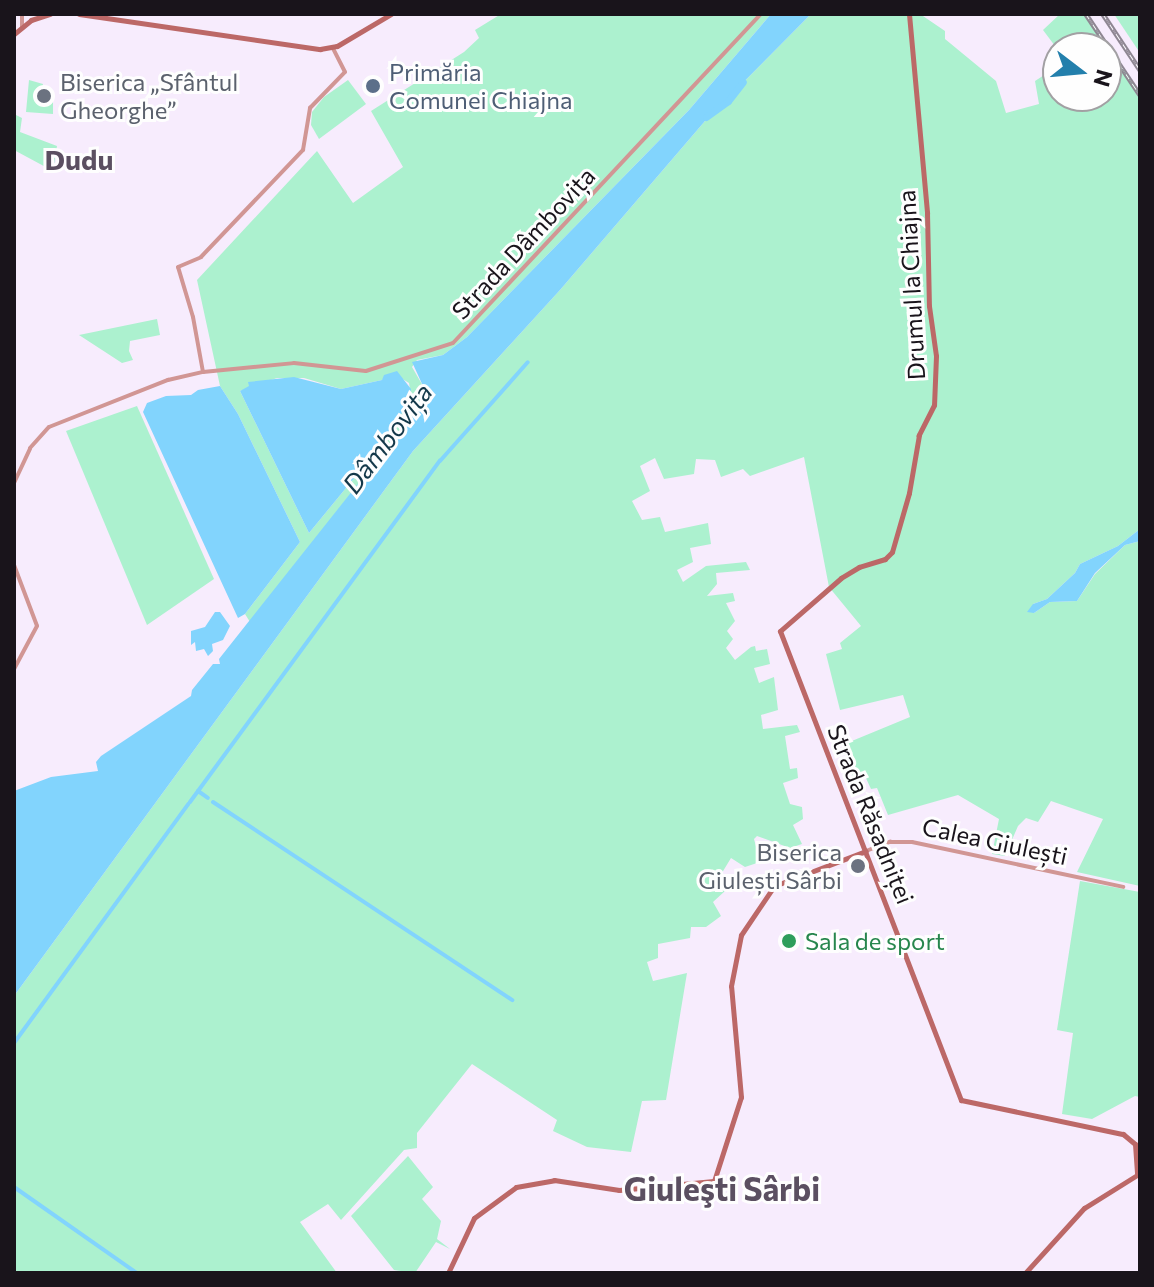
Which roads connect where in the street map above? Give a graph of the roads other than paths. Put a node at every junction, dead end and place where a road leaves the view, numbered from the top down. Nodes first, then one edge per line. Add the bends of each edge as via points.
1 (22, 14) edge
2 (50, 14) edge
3 (79, 14) edge
4 (391, 14) edge
5 (761, 14) edge
6 (909, 14) edge
7 (22, 27) junction
8 (14, 34) edge
9 (333, 48) junction
10 (203, 372) junction
11 (14, 483) edge
12 (14, 565) edge
13 (780, 631) joint
14 (14, 669) edge
15 (866, 851) junction
16 (1123, 887) dead end
17 (448, 1273) edge
18 (1025, 1273) edge

1 - 7 street
2 - 7 main road
3 - 9 main road
4 - 9 main road
5 - 10 street, Strada Dâmbovița via 453,343 366,371 294,363
6 - 13 main road, Drumul la Chiajna via 936,356 934,405 922,428 892,552 841,578
7 - 8 main road
9 - 10 street via 345,72 310,108 303,150 201,257 178,267
10 - 11 street, Strada Dâmbovița via 154,385 49,427 30,448
12 - 14 street via 37,629
13 - 15 main road, Strada Răsadniței
15 - 16 street, Calea Giulești via 890,842 912,842
15 - 17 main road, Calea Giulești via 774,886 741,935 731,986 741,1097 714,1181 619,1190 554,1180 516,1187 470,1223
15 - 18 main road, Strada Răsadniței via 961,1100 1123,1134 1135,1144 1137,1175 1077,1214

